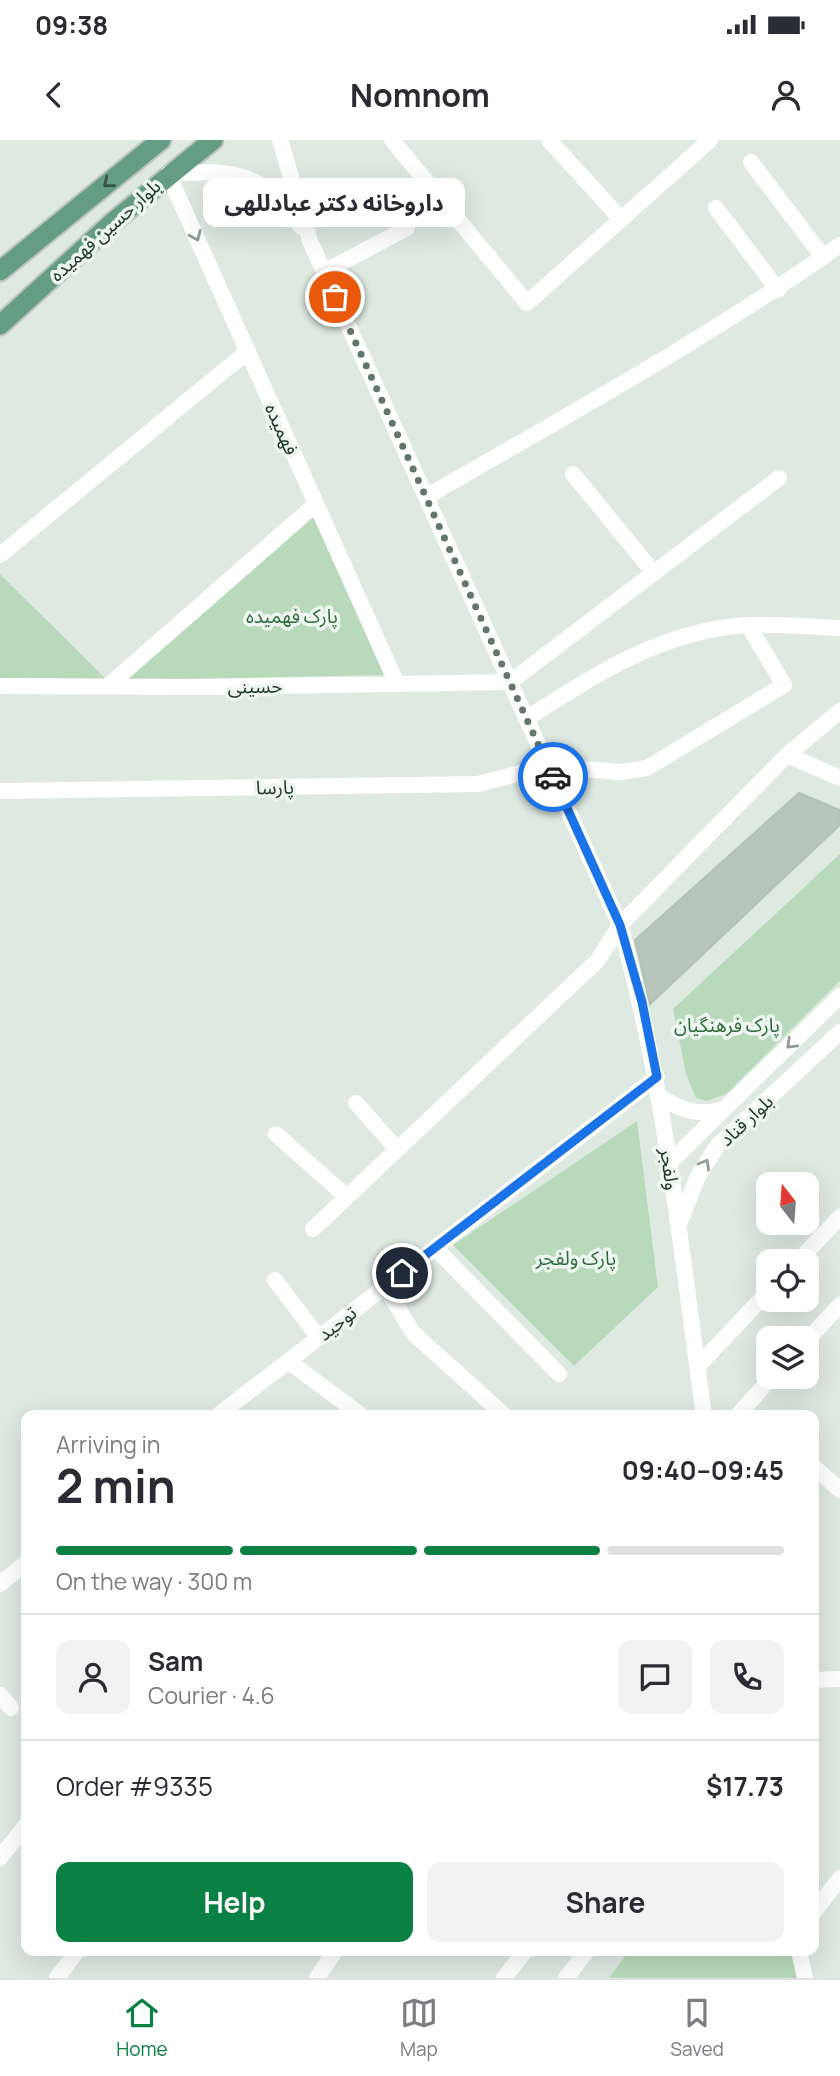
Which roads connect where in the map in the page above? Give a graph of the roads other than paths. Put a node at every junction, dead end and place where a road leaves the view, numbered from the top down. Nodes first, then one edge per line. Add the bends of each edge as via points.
1 (161, 140) edge
2 (213, 140) edge
3 (280, 140) edge
4 (393, 140) edge
5 (549, 140) edge
6 (700, 143) edge
7 (751, 162) dead end
8 (168, 174) junction
9 (716, 208) dead end
10 (621, 219) junction
11 (407, 228) dead end
12 (310, 241) junction
13 (840, 245) edge
14 (823, 257) junction
15 (0, 271) edge
16 (324, 272) junction
17 (778, 290) junction
18 (0, 325) edge
19 (248, 351) junction
20 (573, 474) dead end
21 (779, 478) dead end
22 (426, 497) junction
23 (316, 504) junction
24 (0, 555) edge
25 (654, 573) junction
26 (748, 625) junction
27 (840, 628) edge
28 (510, 682) junction
29 (397, 684) junction
30 (0, 686) edge
31 (108, 687) junction
32 (840, 710) edge
33 (526, 719) junction
34 (787, 755) junction
35 (548, 766) junction
36 (840, 778) edge
37 (0, 791) edge
38 (620, 925) junction
39 (840, 996) edge
40 (840, 1032) edge
41 (657, 1077) junction
42 (659, 1096) junction
43 (356, 1103) dead end
44 (726, 1108) junction
45 (276, 1135) dead end
46 (397, 1149) junction
47 (669, 1163) junction
48 (347, 1197) junction
49 (840, 1217) edge
50 (678, 1227) junction
51 (313, 1229) dead end
52 (435, 1248) junction
53 (809, 1249) edge
54 (275, 1280) dead end
55 (385, 1286) junction
56 (756, 1305) edge
57 (840, 1305) edge
58 (819, 1327) edge
59 (318, 1338) junction
60 (288, 1361) junction
61 (697, 1367) junction
62 (559, 1374) dead end
63 (761, 1389) edge
64 (225, 1410) edge
65 (354, 1410) edge
66 (498, 1410) edge
67 (703, 1410) edge
68 (742, 1410) edge
69 (819, 1471) edge
70 (840, 1490) edge
71 (21, 1572) edge
72 (0, 1584) edge
73 (840, 1679) edge
74 (819, 1680) edge
75 (0, 1695) edge
76 (11, 1708) dead end
77 (21, 1831) edge
78 (0, 1858) edge
79 (840, 1878) edge
80 (819, 1905) edge
81 (74, 1956) edge
82 (332, 1956) edge
83 (521, 1956) edge
84 (583, 1956) edge
85 (800, 1956) edge
86 (57, 1978) edge
87 (317, 1978) edge
88 (504, 1978) edge
89 (566, 1978) edge
90 (805, 1978) edge

1 -> 15 main road, بلوار حسین فهمیده
2 - 8 main road, بلوار حسین فهمیده
3 - 12 street
4 - 10 street via 527,303
5 - 10 street
6 - 10 street
7 - 14 street
8 - 12 street via 220,172 258,182 280,199
8 - 18 main road, بلوار حسین فهمیده
8 -> 19 street, فهمیده
9 - 17 street
11 - 16 street
12 - 16 street, ولفجر
13 - 14 street
14 - 17 street
16 - 22 street, ولفجر
17 - 22 street
19 - 23 street, فهمیده
19 - 24 street
20 - 25 street
21 - 25 street
22 - 28 street, ولفجر
23 - 29 street, فهمیده
23 - 31 street
25 - 28 street
26 - 27 street
26 - 33 street via 693,635 611,664
26 - 35 street, پارسا via 784,685 647,768 620,772
28 - 29 street, حسینی
28 - 33 street, ولفجر
29 - 31 street, حسینی
30 - 31 street, حسینی
32 - 34 street
33 - 35 street, ولفجر
34 - 36 street
34 - 38 street
35 - 37 street, پارسا via 478,784
35 - 38 street, ولفجر
38 - 41 street, ولفجر
38 - 46 street via 598,960
39 -> 44 street, بلوار قناد
50 -> 40 street, بلوار قناد via 698,1176 718,1145
41 - 42 street, ولفجر
41 - 52 street, توحید
42 - 44 street via 696,1113
42 - 47 street, ولفجر
43 - 46 street
44 - 47 street, بلوار قناد
45 - 48 street
46 - 48 street
47 - 50 street, ولفجر
48 - 51 street
49 - 53 street
50 - 61 street, ولفجر
52 - 55 street, توحید
52 - 62 street
54 - 59 street
55 - 59 street, توحید
55 - 66 street via 413,1333
56 - 61 street
57 - 58 street
59 - 60 street, توحید
60 - 64 street, توحید
60 - 65 street
61 - 67 street, ولفجر
63 - 68 street
69 - 70 street
71 - 72 street
73 - 74 street
75 - 76 street
77 - 78 street
79 - 80 street
81 - 86 street
82 - 87 street
83 - 88 street
84 - 89 street
85 - 90 street

